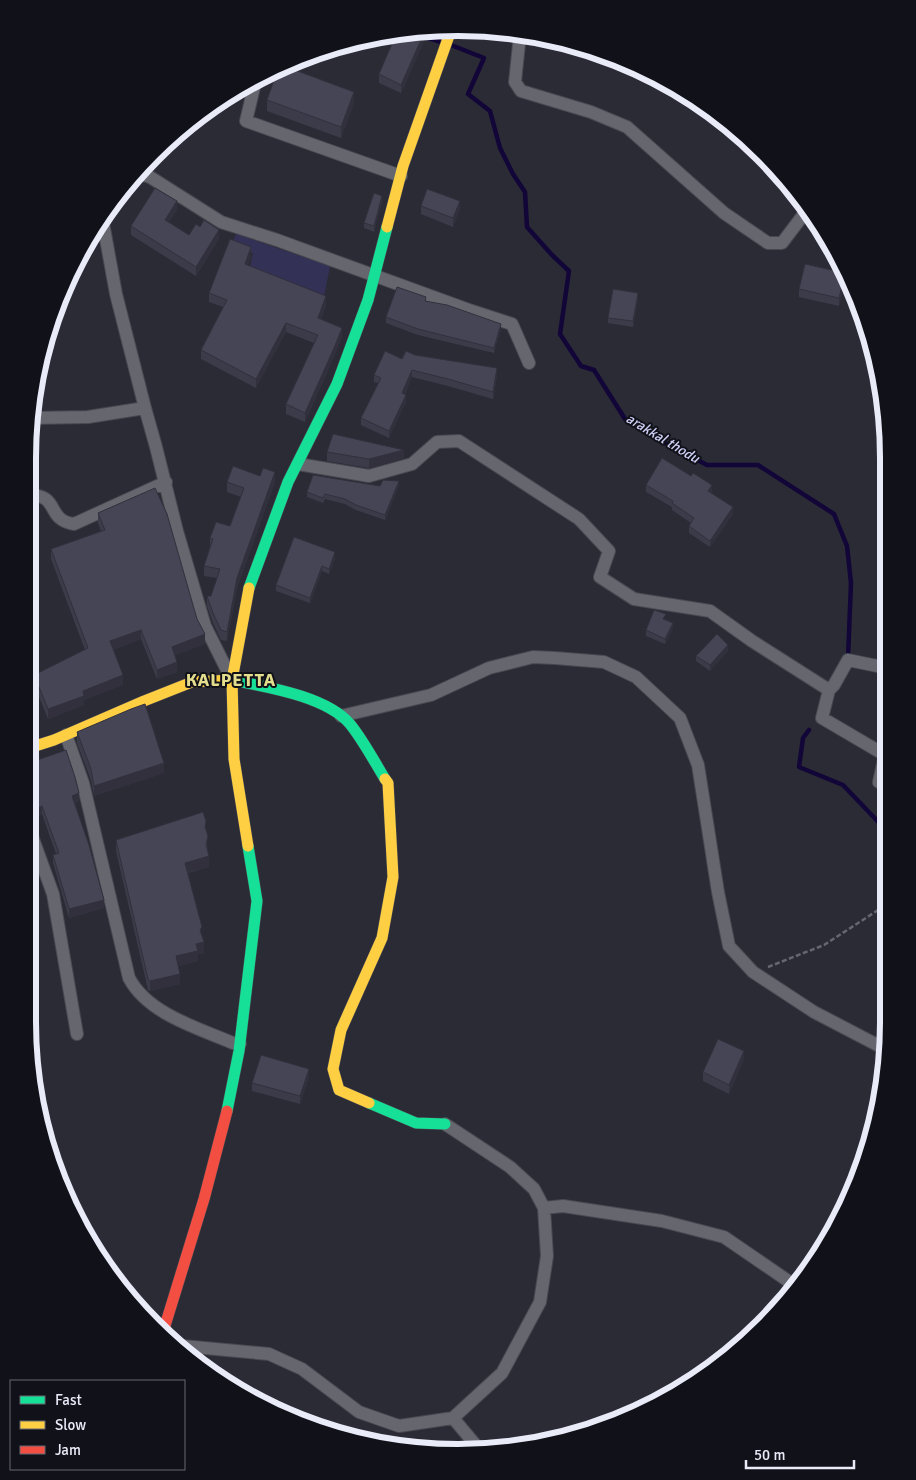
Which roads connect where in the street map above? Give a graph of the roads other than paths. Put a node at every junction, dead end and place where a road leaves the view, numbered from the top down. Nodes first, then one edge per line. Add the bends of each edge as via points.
1 (449, 36) edge
2 (519, 41) edge
3 (254, 89) edge
4 (145, 175) edge
5 (401, 176) junction
6 (803, 215) edge
7 (104, 229) edge
8 (375, 275) junction
9 (529, 363) dead end
10 (145, 408) junction
11 (38, 418) edge
12 (298, 464) junction
13 (166, 482) junction
14 (36, 495) edge
15 (880, 667) edge
16 (232, 680) junction
17 (829, 690) junction
18 (341, 716) junction
19 (66, 735) junction
20 (36, 746) edge
21 (880, 752) edge
22 (36, 847) edge
23 (77, 1034) dead end
24 (240, 1044) junction
25 (879, 1046) edge
26 (445, 1124) joint
27 (544, 1208) junction
28 (791, 1282) edge
29 (165, 1325) edge
30 (189, 1347) edge
31 (453, 1418) junction
32 (474, 1443) edge

1 - 5 main road
2 - 6 street via 515,82 521,91 591,112 626,127 724,213 768,243 782,243
3 - 5 street via 246,121
4 - 8 street via 221,222
5 - 8 main road
7 - 10 street via 116,294
8 - 9 street via 512,324
8 - 12 main road via 337,384
10 - 11 street via 88,417
10 - 13 street
12 - 16 main road via 288,482 248,592
12 - 17 street via 369,476 412,464 437,442 459,441 579,519 608,551 600,577 634,599 710,611
13 - 14 street via 74,524 65,523 56,516 48,500
13 - 16 street via 204,626
15 - 17 street via 848,660
16 - 18 main road via 306,696
16 - 19 main road via 192,682
16 - 24 main road via 234,759 257,901
17 - 21 street via 822,718
18 - 25 street via 431,695 489,668 533,657 604,662 636,677 680,718 698,765 729,946 753,972 814,1012
18 - 26 main road via 349,723 388,783 393,877 382,938 341,1030 333,1069 339,1090 416,1123
19 - 20 main road
19 - 24 street via 83,783 134,989 162,1013
22 - 23 street via 53,894
24 - 29 main road via 204,1199
26 - 27 street via 510,1167 534,1189
27 - 28 street via 563,1206 662,1221 724,1237
27 - 31 street via 547,1256 540,1302 502,1373
30 - 31 street via 270,1354 302,1368 359,1412 400,1426
31 - 32 street

